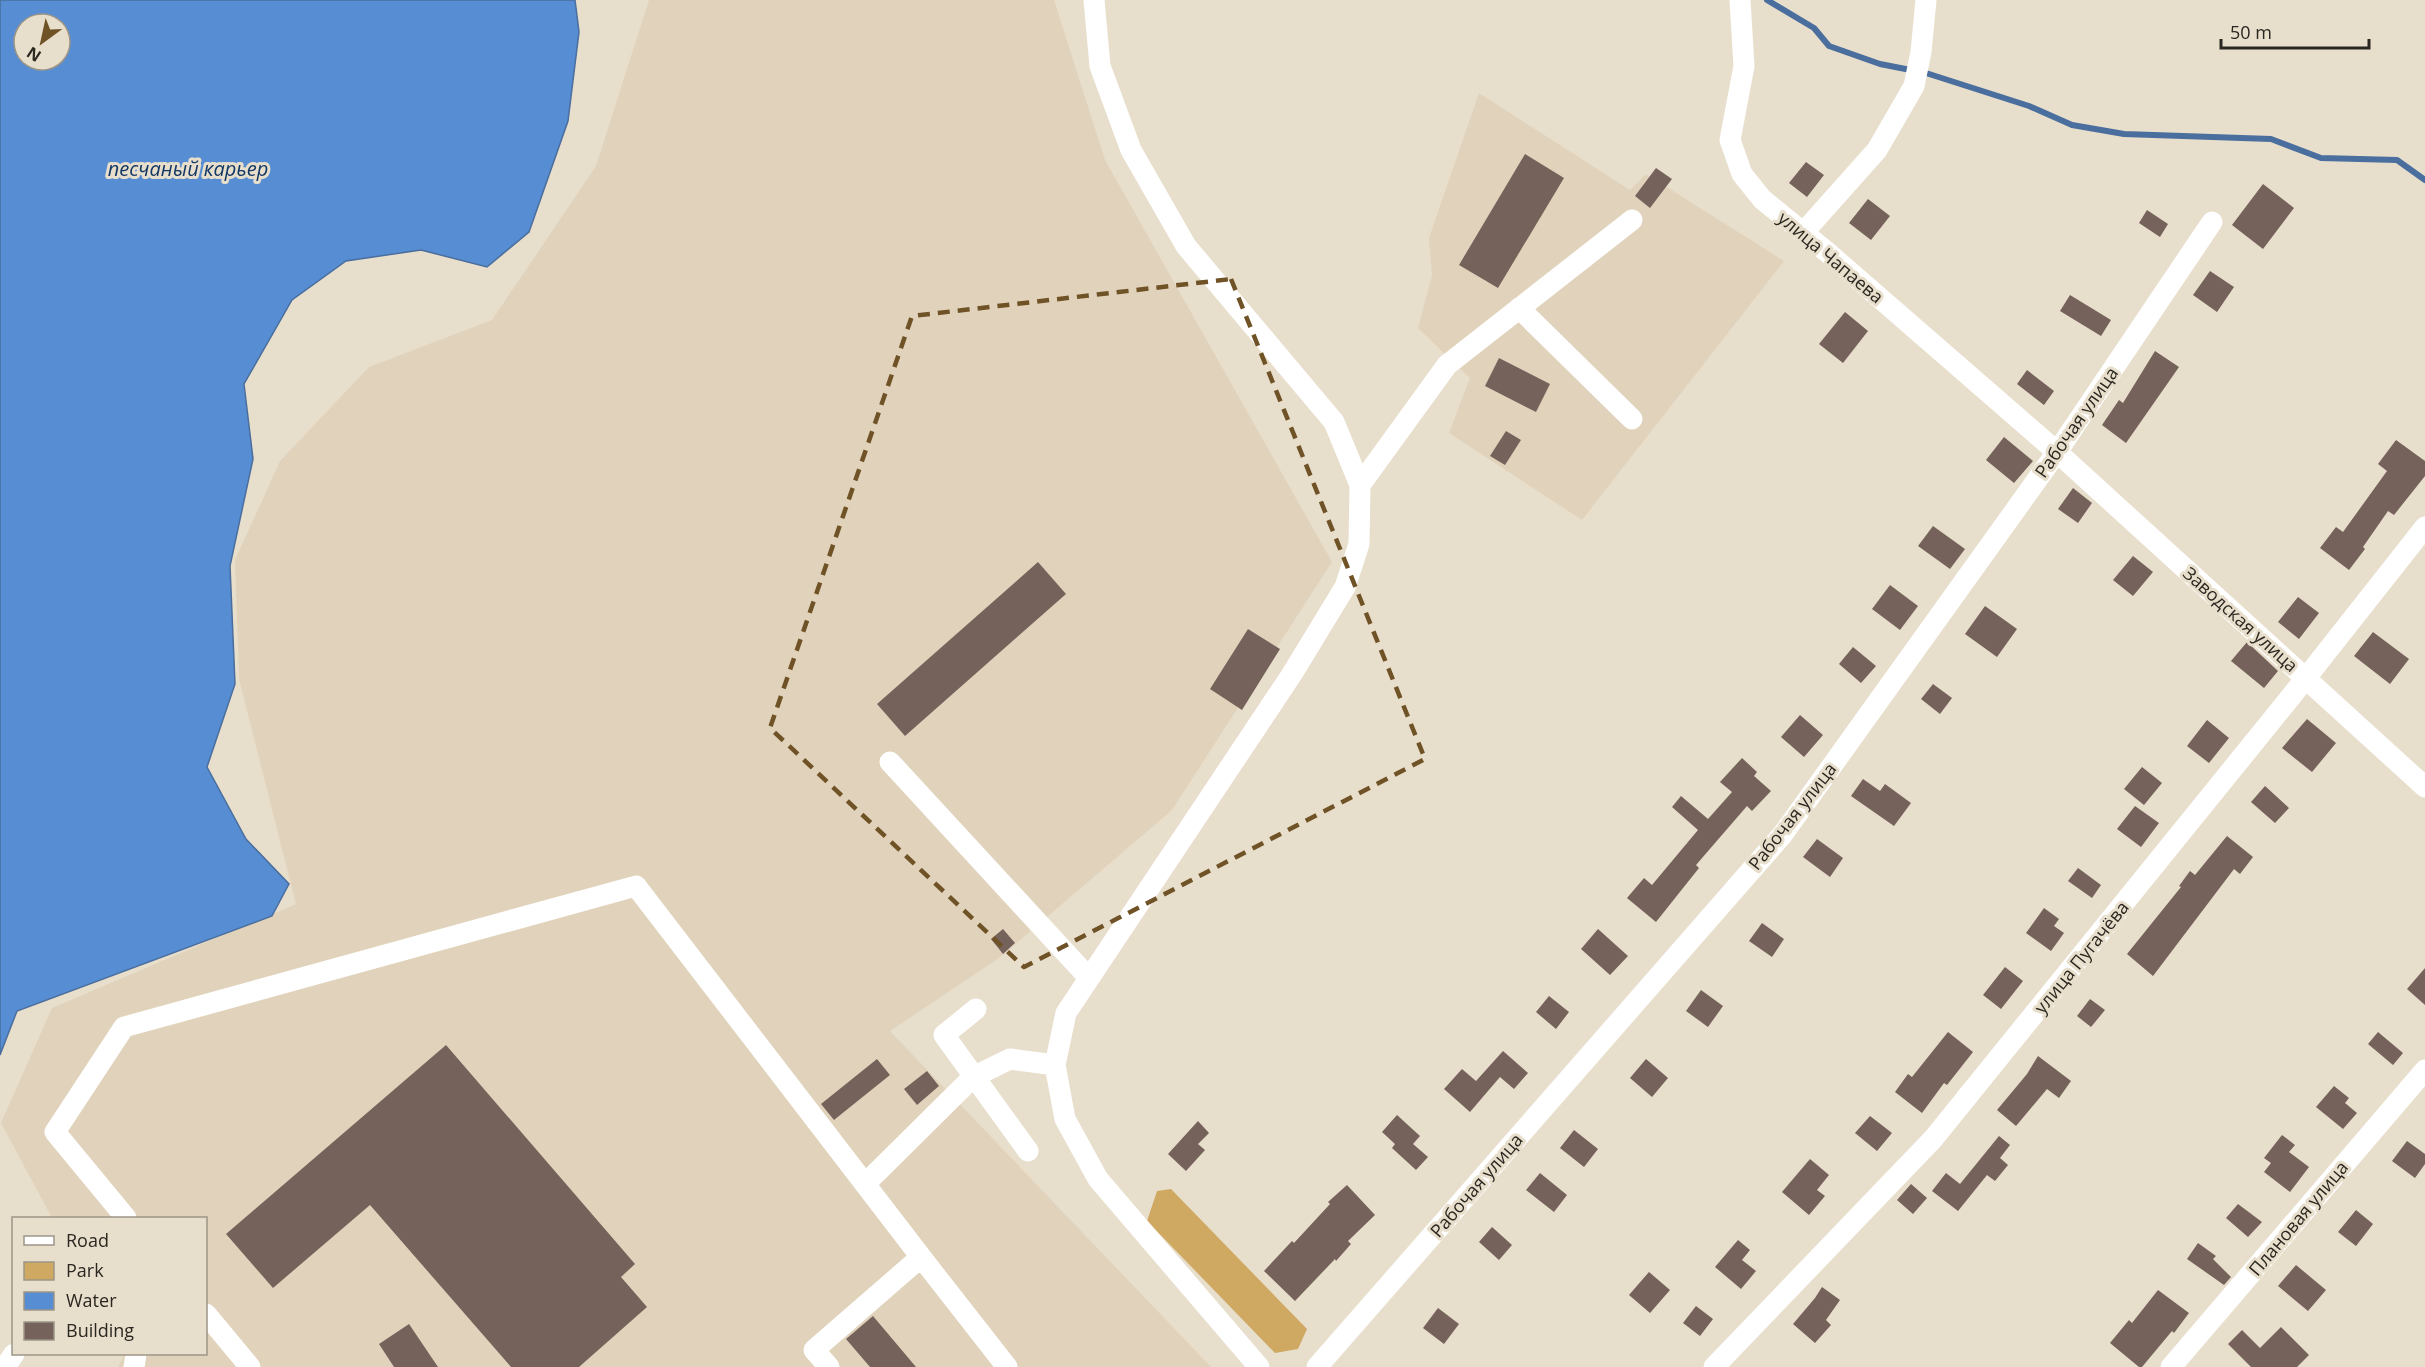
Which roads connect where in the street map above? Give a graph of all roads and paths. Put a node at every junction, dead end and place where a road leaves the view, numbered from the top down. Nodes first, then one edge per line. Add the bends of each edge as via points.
1 (1094, 0) edge
2 (1740, 0) edge
3 (1926, 0) edge
4 (1632, 220) dead end
5 (2212, 222) dead end
6 (1803, 233) junction
7 (1520, 308) junction
8 (1632, 419) dead end
9 (2057, 452) junction
10 (1360, 485) junction
11 (2425, 527) edge
12 (2306, 678) junction
13 (890, 762) dead end
14 (2425, 786) edge
15 (1089, 978) junction
16 (976, 1009) dead end
17 (1055, 1065) junction
18 (2425, 1070) edge
19 (973, 1077) junction
20 (1028, 1151) dead end
21 (865, 1185) junction
22 (125, 1217) edge
23 (921, 1257) junction
24 (207, 1315) edge
25 (250, 1367) edge
26 (829, 1367) edge
27 (1007, 1367) edge
28 (1259, 1367) edge
29 (1317, 1367) edge
30 (1714, 1367) edge
31 (2171, 1367) edge

1 - 10 street via 1100,66 1131,150 1186,246 1334,422
2 - 6 street, улица Чапаева via 1744,66 1730,140 1742,174 1762,199
3 - 6 street via 1914,86 1877,150
4 - 7 street
5 - 9 street, Рабочая улица
6 - 9 street, улица Чапаева
7 - 8 street
7 - 10 street via 1447,365
9 - 12 street, Заводская улица
9 - 29 street, Рабочая улица via 1783,834
10 - 15 street via 1359,543 1345,587 1286,684
11 - 12 street, улица Пугачёва
12 - 14 street, Заводская улица
12 - 30 street, улица Пугачёва via 1933,1139
13 - 15 street
15 - 17 street via 1066,1013
16 - 19 street via 944,1035
17 - 19 street via 1010,1059
17 - 28 street via 1065,1119 1098,1179
18 - 31 street, Плановая улица
19 - 20 street
19 - 21 street
21 - 22 street via 636,886 124,1027 55,1132
21 - 23 street
23 - 26 street via 814,1350
23 - 27 street
24 - 25 street

